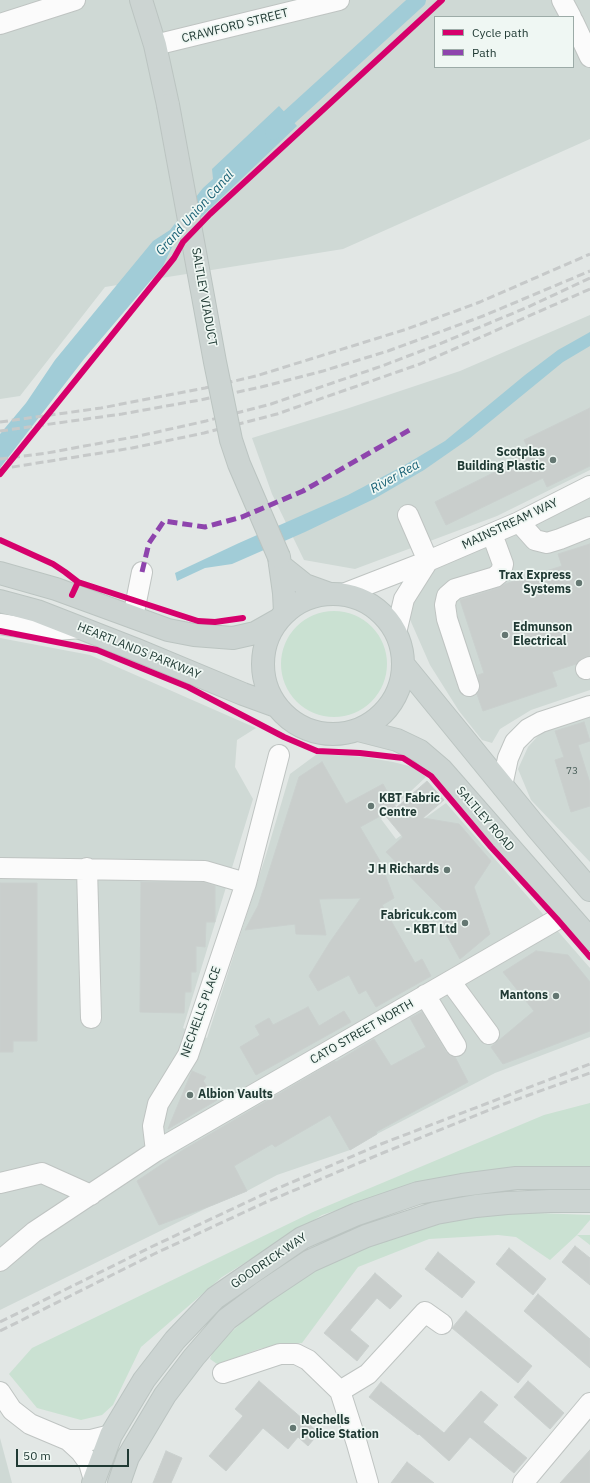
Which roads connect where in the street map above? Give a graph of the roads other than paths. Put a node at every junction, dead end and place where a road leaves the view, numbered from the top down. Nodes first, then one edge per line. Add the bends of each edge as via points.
1 (39, 0) edge
2 (76, 0) edge
3 (141, 0) edge
4 (339, 0) edge
5 (562, 0) edge
6 (0, 12) edge
7 (570, 16) edge
8 (0, 24) edge
9 (574, 24) edge
10 (155, 45) junction
11 (590, 57) edge
12 (590, 486) edge
13 (408, 515) dead end
14 (519, 522) junction
15 (590, 527) edge
16 (492, 534) junction
17 (280, 561) junction
18 (428, 561) junction
19 (142, 572) dead end
20 (0, 573) edge
21 (336, 594) junction
22 (0, 601) edge
23 (281, 616) junction
24 (134, 618) junction
25 (0, 624) edge
26 (81, 628) junction
27 (396, 632) junction
28 (403, 664) junction
29 (469, 686) dead end
30 (276, 706) junction
31 (590, 706) edge
32 (358, 730) junction
33 (279, 755) dead end
34 (502, 786) junction
35 (0, 868) edge
36 (87, 868) junction
37 (246, 883) junction
38 (590, 890) edge
39 (568, 913) junction
40 (590, 939) edge
41 (450, 980) junction
42 (425, 995) junction
43 (91, 1018) dead end
44 (489, 1034) dead end
45 (456, 1046) dead end
46 (156, 1151) junction
47 (590, 1178) edge
48 (0, 1183) edge
49 (91, 1195) junction
50 (590, 1201) edge
51 (0, 1261) edge
52 (442, 1324) dead end
53 (223, 1373) dead end
54 (340, 1391) junction
55 (0, 1392) edge
56 (590, 1403) edge
57 (111, 1435) junction
58 (68, 1440) junction
59 (94, 1481) edge
60 (119, 1483) edge
61 (368, 1483) edge
62 (523, 1483) edge

1 - 6 street
2 - 8 street
3 - 10 main road, SALTLEY VIADUCT
4 - 10 street, CRAWFORD STREET
5 - 7 street
9 - 11 street
10 - 17 main road, SALTLEY VIADUCT, bridge via 231,440
12 - 14 street, MAINSTREAM WAY
13 - 18 street
14 - 15 street via 535,540 547,543
14 - 16 street, MAINSTREAM WAY
16 - 18 street, MAINSTREAM WAY
16 - 29 street via 503,564 501,572 495,577 455,589 447,596 445,604 447,619
17 - 21 main road, SALTLEY VIADUCT via 305,585
17 - 23 main road, SALTLEY VIADUCT
18 - 21 street, MAINSTREAM WAY
18 - 27 street via 404,599
19 - 24 street
20 - 24 main road via 56,589
21 - 23 main road via 313,596 298,603
21 - 27 main road via 364,601 382,614
22 - 26 main road, HEARTLANDS PARKWAY via 38,611
23 - 24 main road via 255,633 233,638 168,630
23 - 30 main road via 267,640 263,662 266,685
25 - 26 street via 44,631
26 - 30 main road, HEARTLANDS PARKWAY
27 - 28 main road via 402,648
28 - 32 main road via 400,685 391,704 377,719
28 - 34 main road
30 - 32 main road via 293,722 313,732 336,734
31 - 34 street via 541,722 528,729 515,742 508,758
32 - 39 main road, SALTLEY ROAD via 397,740 420,751 441,769
33 - 37 street, NECHELLS PLACE
34 - 38 main road
35 - 36 street
36 - 37 street via 205,871
36 - 43 street
37 - 46 street, NECHELLS PLACE via 188,1055 158,1104 153,1126
39 - 40 main road, SALTLEY ROAD
39 - 41 street, CATO STREET NORTH
41 - 42 street, CATO STREET NORTH
41 - 44 street
42 - 45 street
42 - 46 street, CATO STREET NORTH
46 - 49 street
47 - 57 main road, GOODRICK WAY via 516,1178 418,1194 357,1214 302,1238 215,1298 175,1340 149,1374
48 - 49 street via 42,1173
49 - 51 street via 34,1232
50 - 60 main road, GOODRICK WAY via 507,1203 436,1213 366,1236 310,1261 227,1319 199,1351 165,1395 128,1457
52 - 54 street via 425,1312 368,1374
53 - 54 street via 280,1354 296,1354 308,1360
54 - 61 street
55 - 58 street via 12,1410 30,1424
56 - 62 street
57 - 58 street via 91,1440
57 - 59 main road, GOODRICK WAY
58 - 59 street via 89,1463

